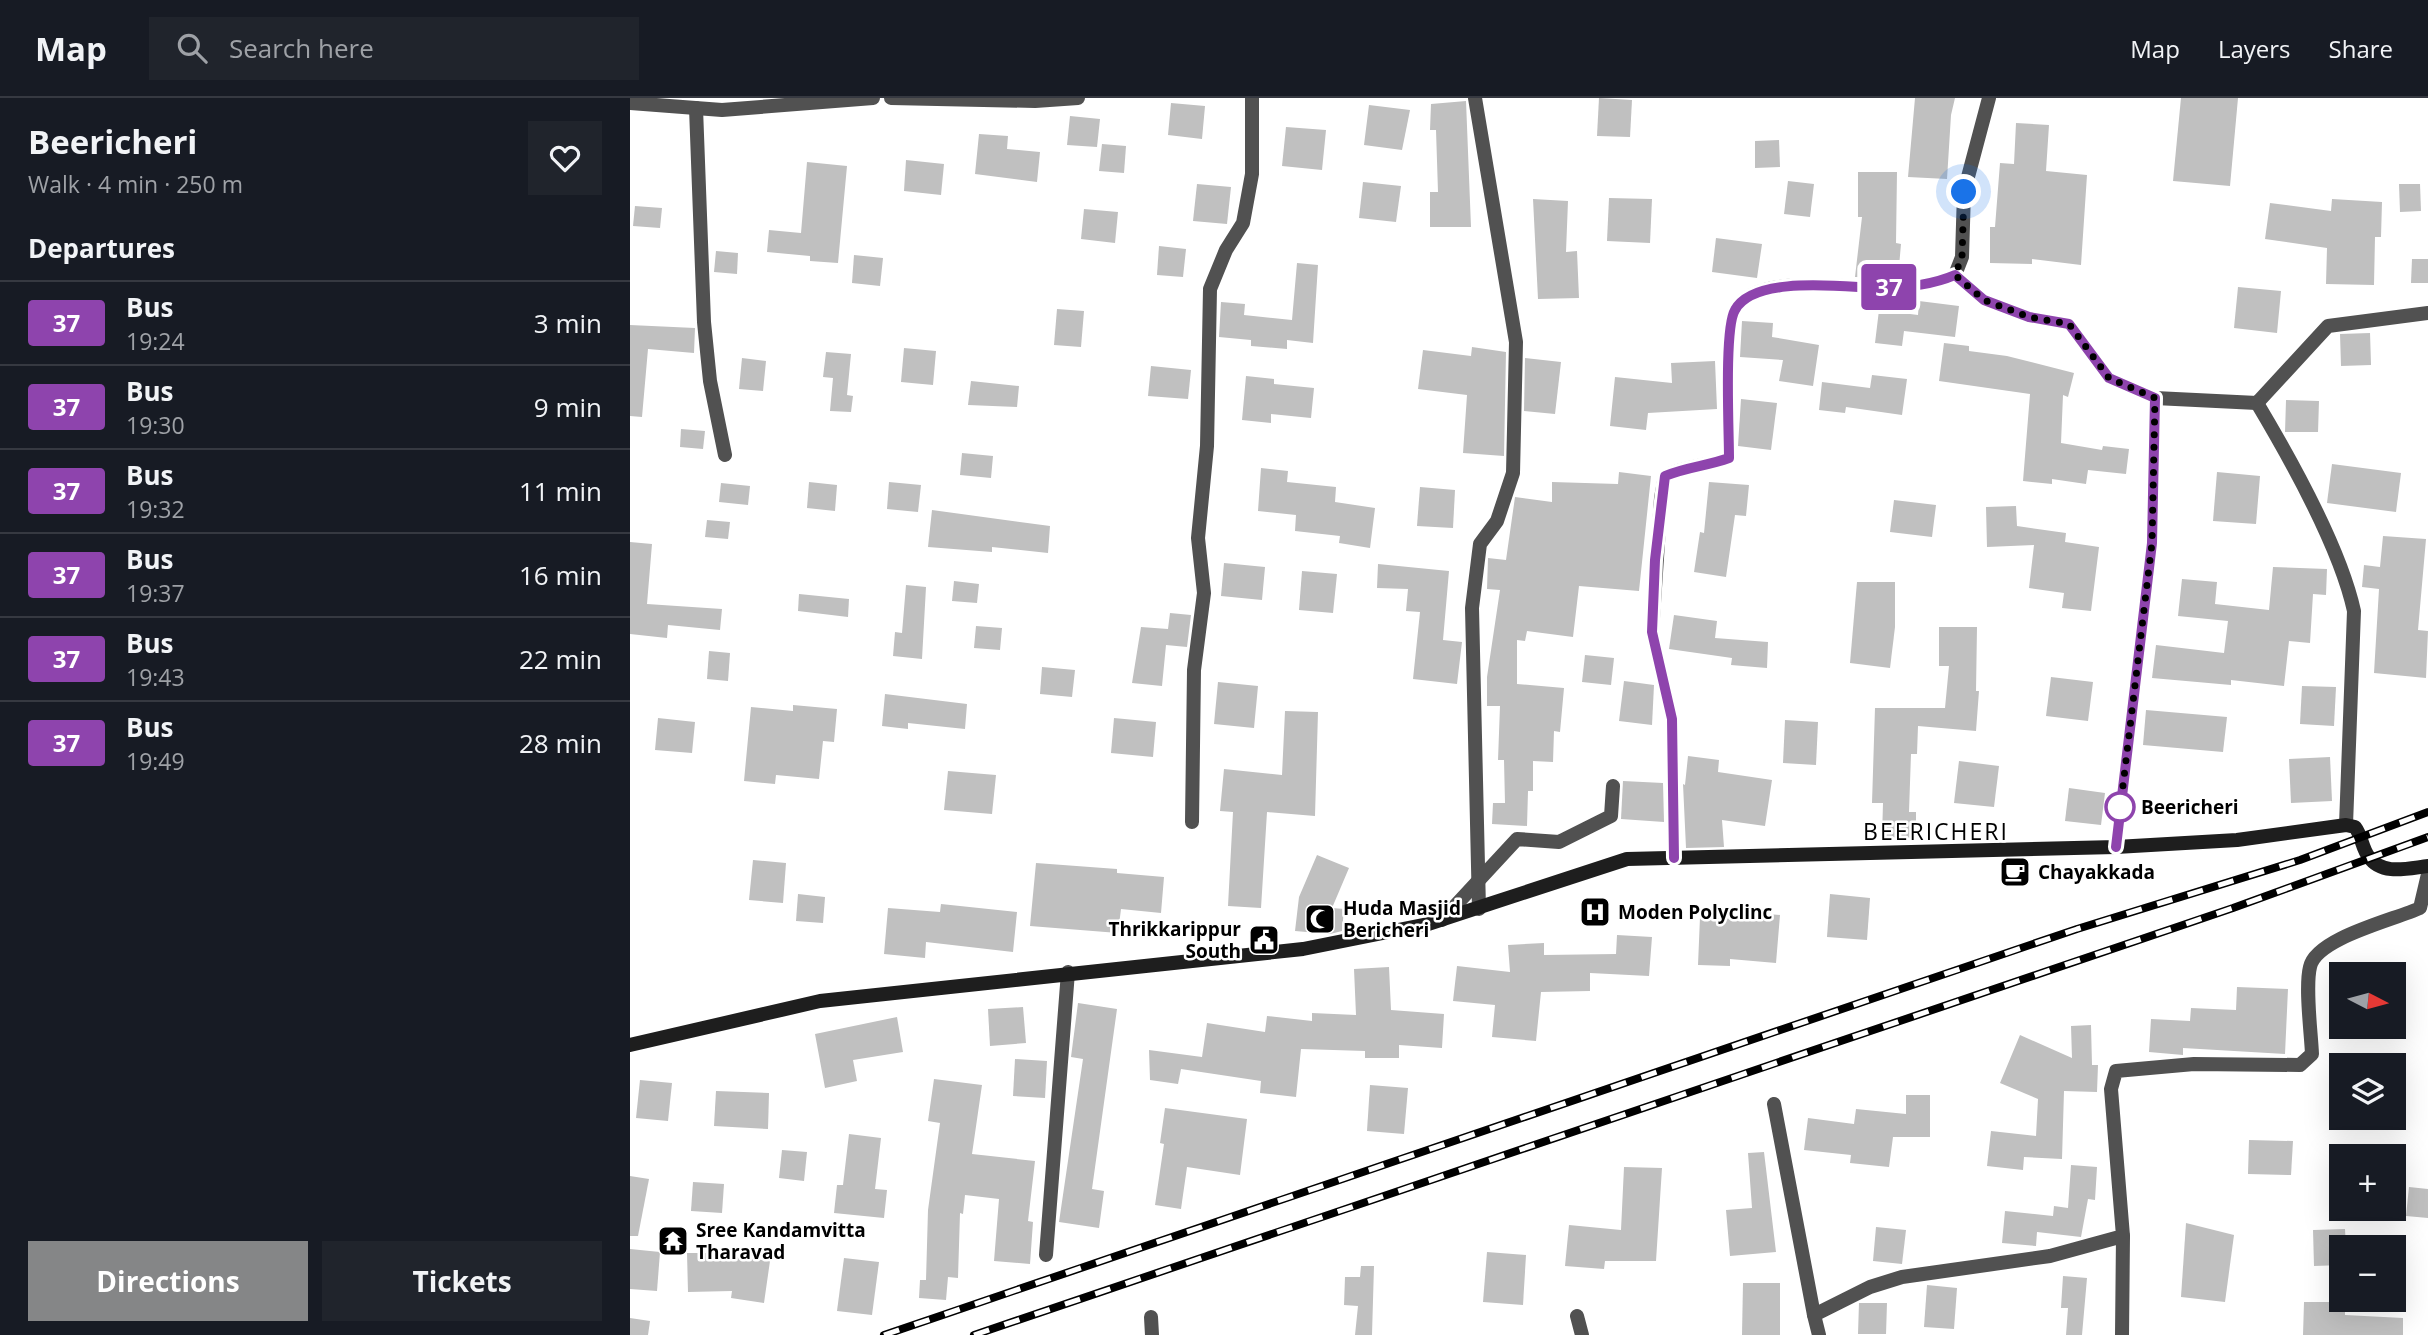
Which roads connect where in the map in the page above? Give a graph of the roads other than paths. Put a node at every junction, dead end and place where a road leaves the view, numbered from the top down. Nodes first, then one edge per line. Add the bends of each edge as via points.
1 (873, 98) edge
2 (891, 98) edge
3 (1078, 98) edge
4 (1252, 98) edge
5 (1475, 98) edge
6 (1989, 98) edge
7 (630, 103) edge
8 (696, 108) junction
9 (1955, 275) junction
10 (2428, 313) edge
11 (2155, 398) junction
12 (2257, 403) junction
13 (725, 455) dead end
14 (1613, 786) dead end
15 (1192, 822) dead end
16 (2346, 825) junction
17 (2116, 847) junction
18 (1674, 858) junction
19 (2428, 866) edge
20 (2428, 874) edge
21 (1478, 883) junction
22 (1479, 909) junction
23 (1442, 920) junction
24 (1068, 972) junction
25 (630, 1045) edge
26 (1774, 1104) dead end
27 (2123, 1236) junction
28 (1046, 1255) dead end
29 (1814, 1315) junction
30 (1151, 1317) dead end
31 (1577, 1317) dead end
32 (1152, 1335) edge
33 (1582, 1335) edge
34 (1819, 1335) edge
35 (2122, 1335) edge

1 - 8 street
2 - 3 street
4 - 15 street via 1252,174 1243,223 1210,289 1207,446 1198,538 1204,593 1194,670
5 - 21 street via 1516,342 1513,473 1497,521 1480,544 1472,608
6 - 9 street via 1964,192 1962,257
7 - 8 street
8 - 13 street via 704,322
9 - 11 street via 1984,300 2029,317 2069,324 2109,378
9 - 18 street via 1879,288 1804,285 1752,293 1735,309 1728,337 1729,458 1665,476 1661,498 1652,632 1672,719
10 - 12 street via 2329,326
11 - 12 street
11 - 17 street via 2152,543
12 - 16 street via 2350,592 2354,611
14 - 21 street via 1611,816 1559,842 1517,839
16 - 17 main road via 2236,840
16 - 19 main road via 2354,827 2368,857 2382,867
17 - 18 main road
18 - 22 main road via 1627,859
20 - 27 street via 2420,908 2323,948 2310,966 2312,1054 2300,1065 2193,1064 2116,1071 2111,1089
21 - 22 street
21 - 23 street
22 - 23 main road
23 - 24 main road via 1303,948
24 - 25 main road via 820,1001
24 - 28 street
26 - 29 street
27 - 29 street via 2050,1256 1902,1277 1870,1287
27 - 35 street
29 - 34 street
30 - 32 street
31 - 33 street

